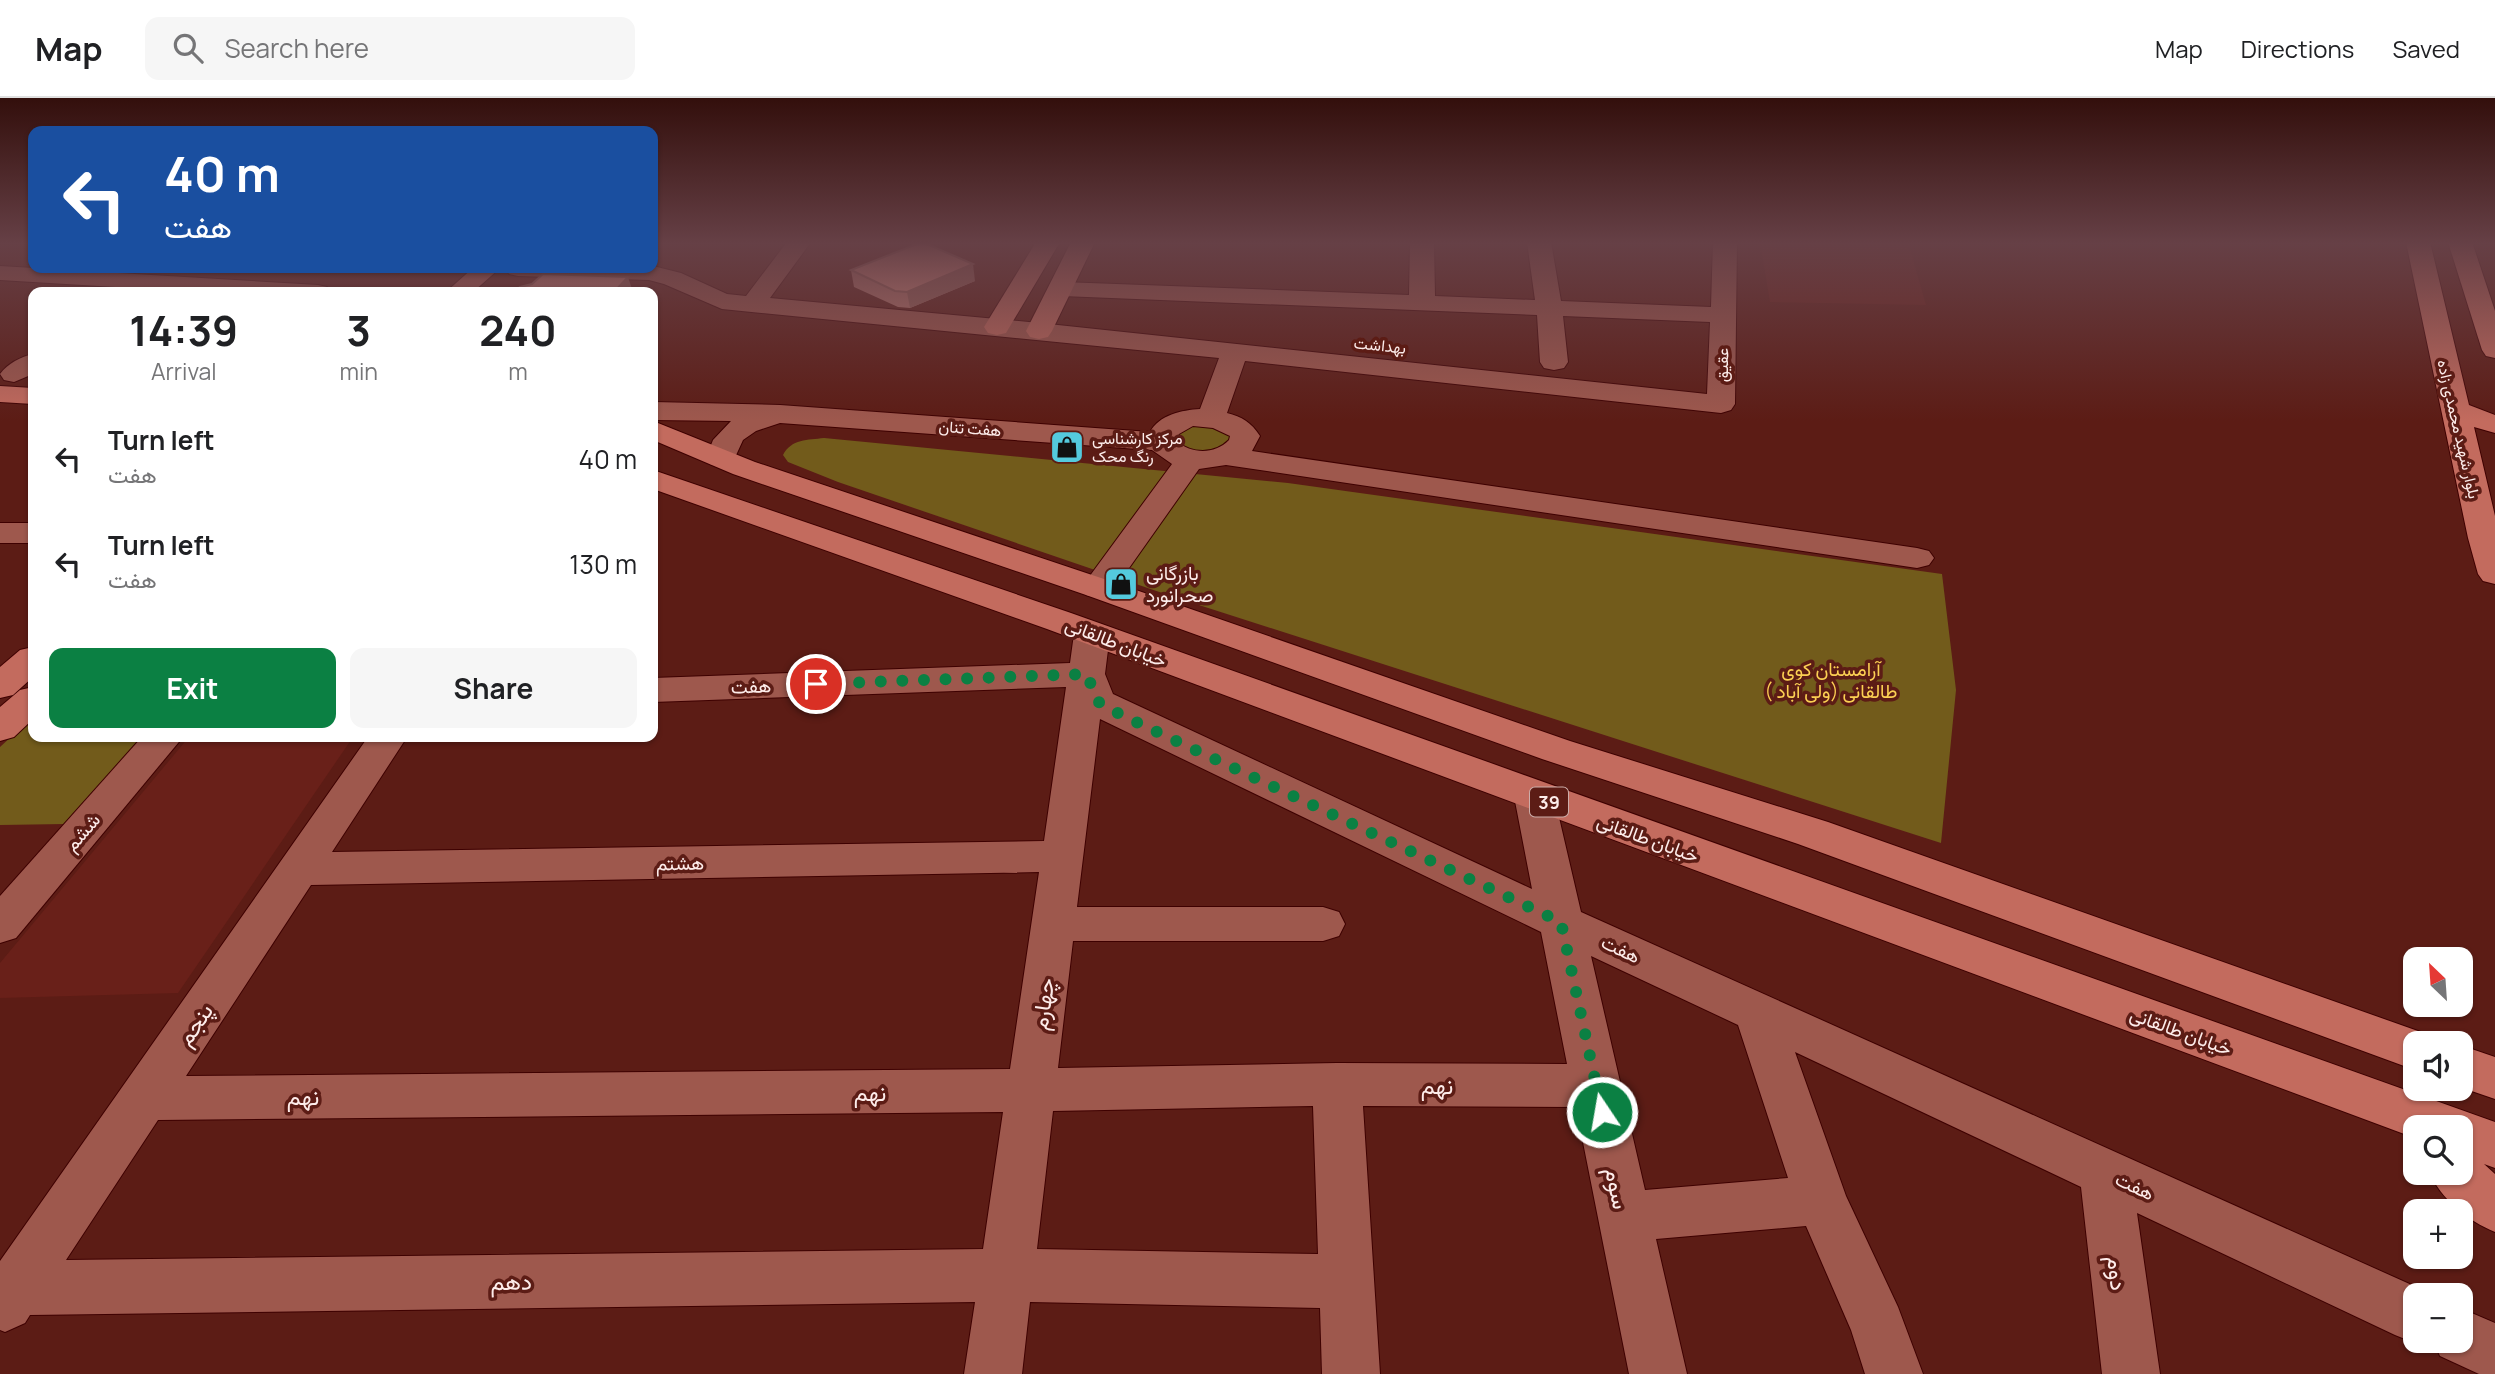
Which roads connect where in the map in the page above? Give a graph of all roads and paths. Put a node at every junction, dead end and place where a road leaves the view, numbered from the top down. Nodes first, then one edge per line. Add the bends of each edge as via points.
1 (728, 302) edge
2 (755, 302) edge
3 (1012, 302) edge
4 (1055, 302) edge
5 (1385, 302) edge
6 (1548, 302) edge
7 (1723, 302) edge
8 (2431, 302) edge
9 (2479, 302) edge
10 (1422, 303) joint
11 (753, 304) junction
12 (1549, 308) junction
13 (1723, 315) junction
14 (1044, 322) junction
15 (997, 327) junction
16 (2495, 350) edge
17 (1235, 353) junction
18 (1354, 354) junction
19 (1554, 362) junction
20 (16, 376) edge
21 (1702, 383) junction
22 (28, 390) edge
23 (2455, 409) junction
24 (658, 411) edge
25 (780, 414) junction
26 (1211, 417) junction
27 (2495, 425) edge
28 (658, 432) edge
29 (1161, 442) junction
30 (1225, 456) junction
31 (1191, 459) junction
32 (733, 463) junction
33 (658, 481) edge
34 (700, 494) junction
35 (0, 533) edge
36 (28, 533) edge
37 (1917, 558) dead end
38 (2495, 574) edge
39 (1098, 589) junction
40 (1089, 654) junction
41 (28, 671) edge
42 (658, 690) edge
43 (14, 709) edge
44 (160, 742) edge
45 (385, 742) edge
46 (1534, 796) junction
47 (1814, 833) junction
48 (1061, 856) junction
49 (299, 869) junction
50 (1950, 882) junction
51 (1796, 892) junction
52 (1561, 922) junction
53 (1323, 924) dead end
54 (1052, 925) junction
55 (0, 926) edge
56 (1940, 944) junction
57 (1757, 1012) junction
58 (2403, 1046) edge
59 (2473, 1058) edge
60 (2495, 1060) edge
61 (2473, 1070) edge
62 (2495, 1078) edge
63 (1337, 1084) junction
64 (1596, 1086) junction
65 (1030, 1090) junction
66 (145, 1098) junction
67 (2370, 1100) junction
68 (2412, 1115) edge
69 (2403, 1128) edge
70 (2473, 1137) edge
71 (2495, 1145) edge
72 (2105, 1172) junction
73 (2470, 1185) edge
74 (1821, 1200) junction
75 (2495, 1207) edge
76 (1624, 1217) junction
77 (1005, 1275) junction
78 (1348, 1282) junction
79 (5, 1295) edge
80 (2403, 1309) edge
81 (2473, 1342) edge
82 (2495, 1352) edge
83 (993, 1374) edge
84 (1351, 1374) edge
85 (1658, 1374) edge
86 (1894, 1374) edge
87 (2131, 1374) edge

1 - 11 street, بهداشت
2 - 11 street
3 - 15 main road
4 - 14 main road
5 - 10 street
6 - 12 street
7 - 13 street, عقیق
8 - 23 main road, بلوار شهید محمدی زاده
9 - 16 main road
10 - 12 street
11 - 15 street, بهداشت
12 - 13 street
12 - 19 street
13 - 21 street, عقیق
14 - 15 street, بهداشت
14 - 17 street, بهداشت
14 - 18 street, بهداشت
17 - 18 street, بهداشت
17 - 26 street
18 - 19 street, بهداشت
18 - 21 street, بهداشت
19 - 21 street, بهداشت
20 - 22 main road
23 - 27 main road
23 - 38 main road, بلوار شهید محمدی زاده
24 - 25 street, هفت تنان
25 - 29 street, هفت تنان
25 - 32 street via 732,432 723,443
26 - 29 street via 1174,423
26 - 30 street via 1234,424 1244,437 1235,451
28 - 32 main road
29 - 31 street via 1174,454
30 - 31 street
30 - 37 street
31 - 39 street
32 - 34 main road via 701,478 696,486
32 - 39 main road
33 - 34 main road, خیابان طالقانی / 39
34 - 40 main road, خیابان طالقانی / 39
35 - 36 street
39 - 47 main road via 1556,750
40 - 42 street, هفت
40 - 46 main road, خیابان طالقانی / 39
40 - 48 street, چهارم
40 - 52 street, هفت via 1097,701 1121,715
41 - 43 main road
44 - 55 street, ششم
45 - 49 street, پنجم
46 - 51 main road, خیابان طالقانی / 39
46 - 52 street, سوم
47 - 50 main road
47 - 51 main road via 1823,844 1827,869 1811,887
48 - 49 street, هشتم
48 - 54 street, چهارم
49 - 66 street, پنجم
50 - 56 main road via 1927,899 1924,913
50 - 58 main road
51 - 56 main road, خیابان طالقانی / 39
52 - 57 street, هفت
52 - 64 street, سوم
53 - 54 street
54 - 65 street, چهارم
56 - 67 main road, خیابان طالقانی / 39
57 - 72 street, هفت
57 - 74 street
59 - 60 main road
61 - 62 main road
63 - 64 street, نهم
63 - 65 street, نهم
63 - 78 street
64 - 76 street, سوم
65 - 66 street, نهم
65 - 77 street, چهارم
66 - 79 street, پنجم
67 - 68 main road, خیابان طالقانی / 39
67 - 69 main road
70 - 71 main road
72 - 80 street, هفت
72 - 87 street, دوم
73 - 75 main road
74 - 76 street
74 - 86 street
76 - 85 street, سوم
77 - 78 street, دهم
77 - 79 street, دهم
77 - 83 street, چهارم
78 - 84 street
81 - 82 street

